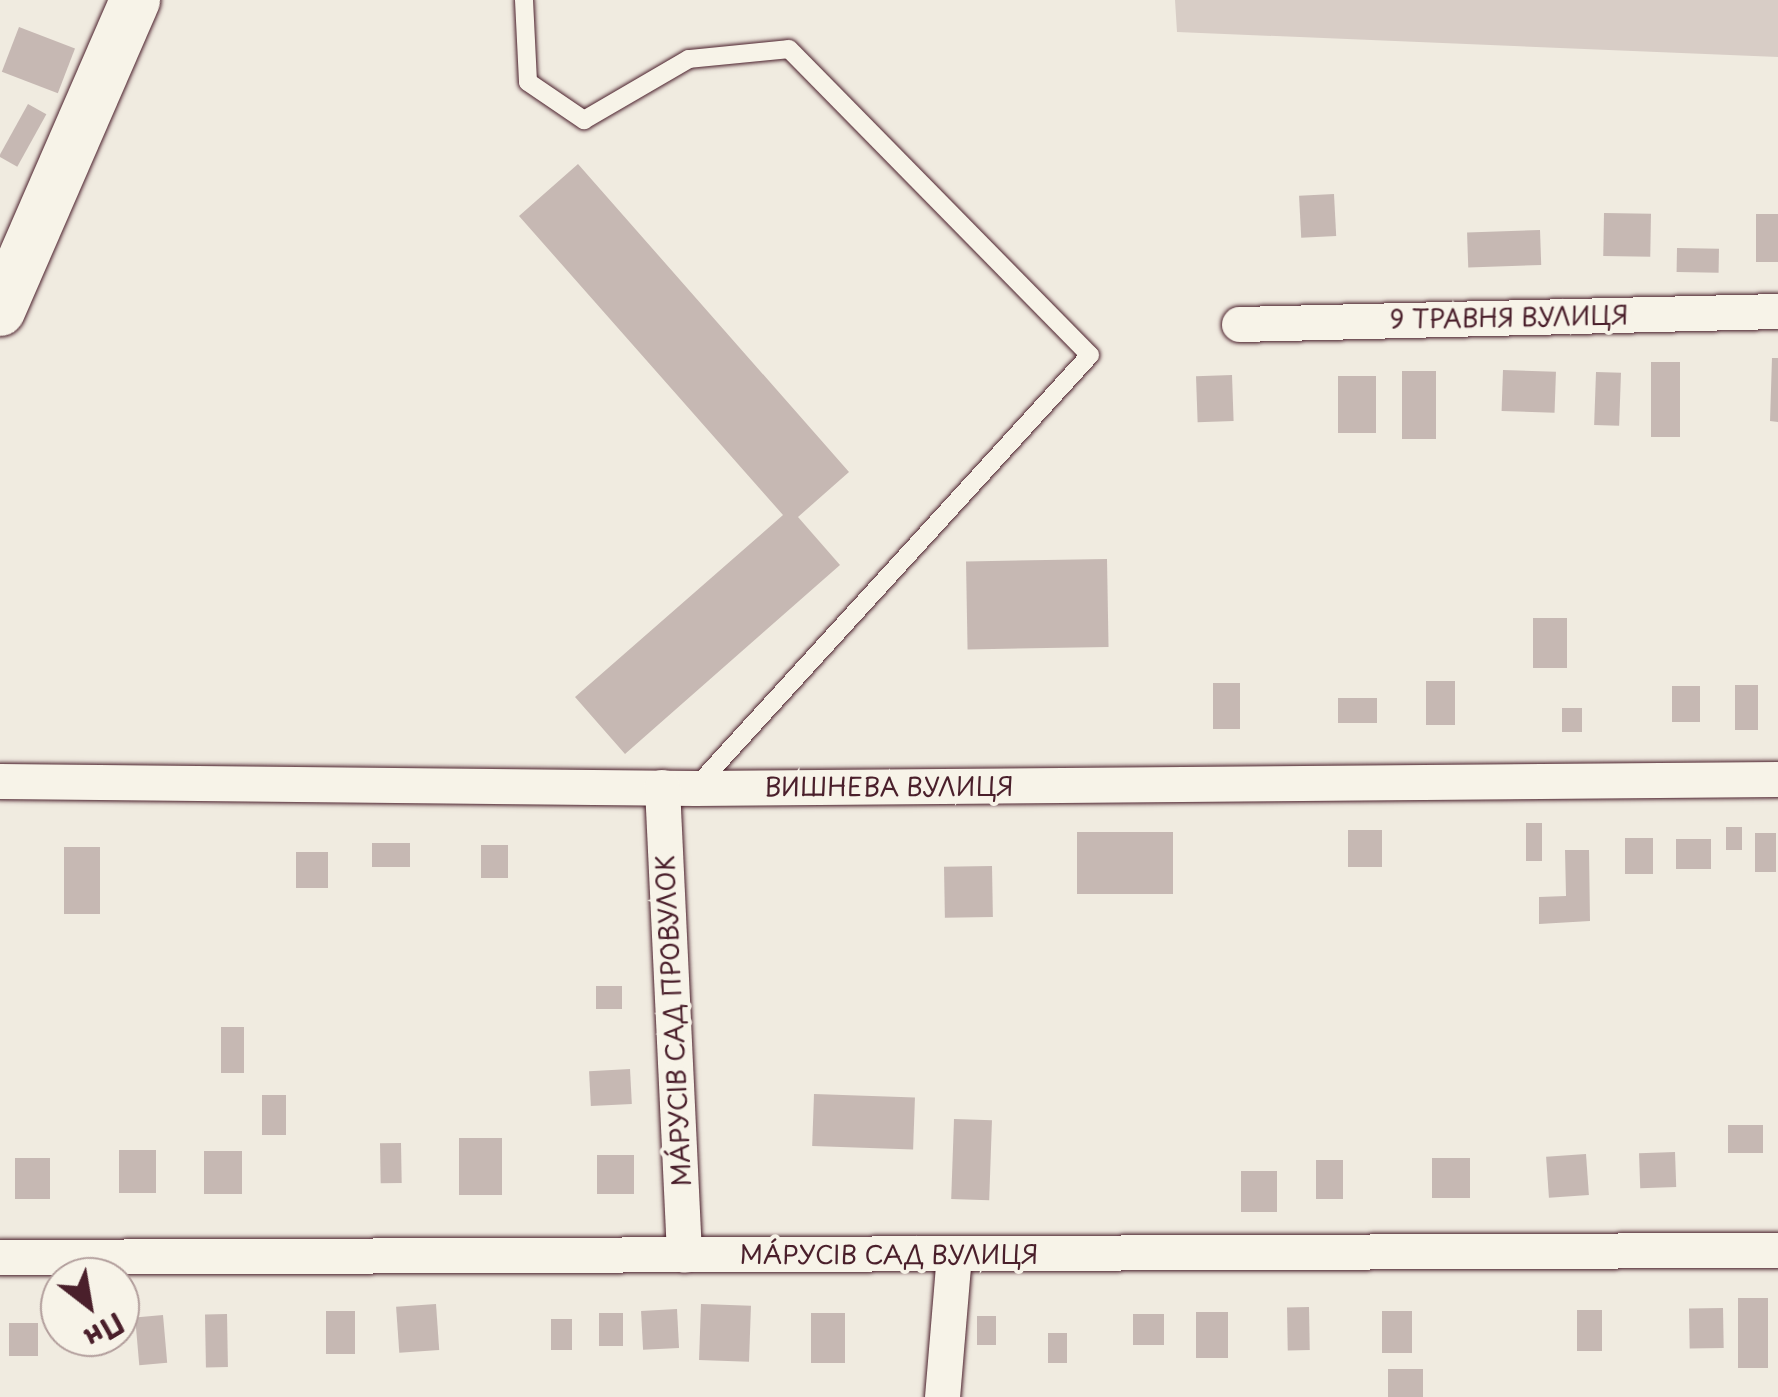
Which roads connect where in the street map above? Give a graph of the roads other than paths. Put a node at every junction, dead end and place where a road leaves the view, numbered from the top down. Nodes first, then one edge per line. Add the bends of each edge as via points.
1 (135, 0) edge
2 (524, 0) edge
3 (7, 283) edge
4 (1778, 311) edge
5 (1239, 324) dead end
6 (1778, 779) edge
7 (0, 781) edge
8 (679, 788) junction
9 (1778, 1250) edge
10 (684, 1254) junction
11 (954, 1254) junction
12 (0, 1257) edge
13 (942, 1397) edge

1 - 3 street
2 - 8 lane via 528,82 584,120 690,59 789,50 1090,356
4 - 5 street, 9 ТРАВНЯ ВУЛИЦЯ
6 - 8 street, ВИШНЕВА ВУЛИЦЯ
7 - 8 street, ВИШНЕВА ВУЛИЦЯ
8 - 10 street, МÁРУСІВ САД ПРОВУЛОК
9 - 11 street, МÁРУСІВ САД ВУЛИЦЯ
10 - 11 street, МÁРУСІВ САД ВУЛИЦЯ
10 - 12 street, МÁРУСІВ САД ВУЛИЦЯ
11 - 13 street

